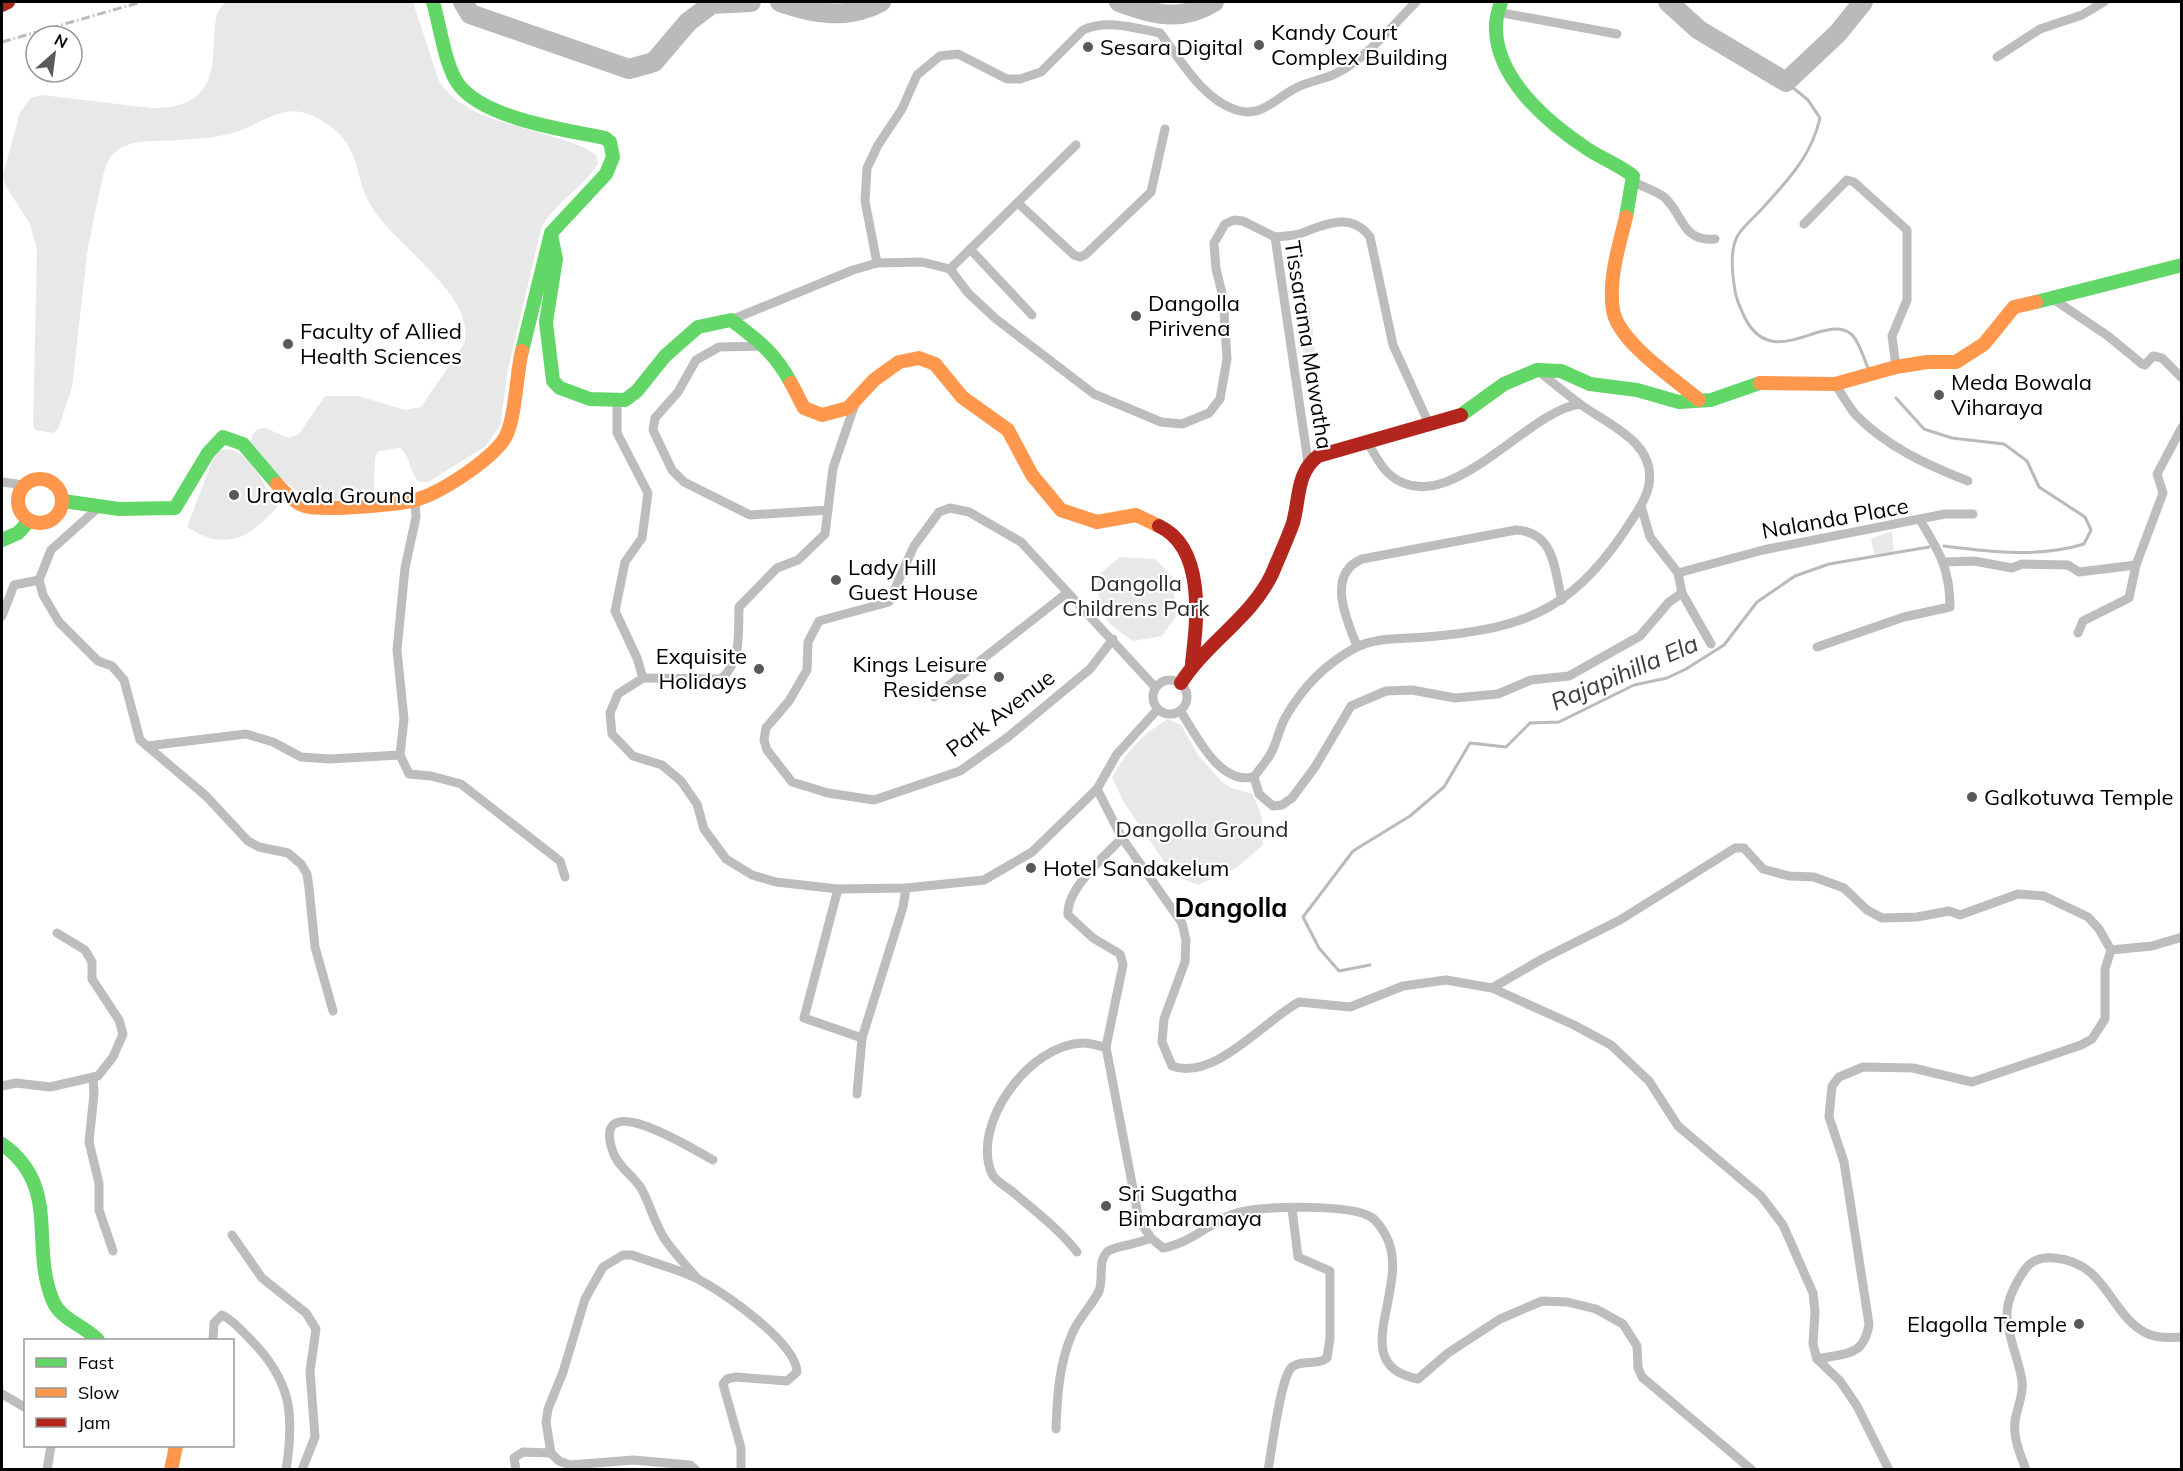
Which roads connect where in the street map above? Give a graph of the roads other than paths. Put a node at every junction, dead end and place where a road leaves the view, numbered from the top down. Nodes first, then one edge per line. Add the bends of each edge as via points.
1 (8, 2) edge
2 (433, 2) edge
3 (1416, 2) edge
4 (2104, 2) edge
5 (2, 4) edge
6 (1499, 7) edge
7 (1617, 34) dead end
8 (1997, 57) dead end
9 (1165, 129) dead end
10 (1076, 145) dead end
11 (1634, 182) junction
12 (1019, 204) junction
13 (1804, 224) dead end
14 (551, 233) junction
15 (1275, 237) junction
16 (1715, 239) dead end
17 (970, 249) junction
18 (877, 263) junction
19 (2181, 265) edge
20 (950, 269) junction
21 (2050, 297) junction
22 (1032, 315) dead end
23 (731, 320) junction
24 (766, 346) junction
25 (1896, 367) junction
26 (1537, 370) junction
27 (2181, 378) edge
28 (1835, 384) junction
29 (616, 400) junction
30 (1699, 400) junction
31 (856, 402) junction
32 (1580, 404) junction
33 (1429, 424) junction
34 (2181, 427) edge
35 (1368, 443) junction
36 (1308, 462) junction
37 (1968, 481) dead end
38 (2, 482) edge
39 (24, 485) junction
40 (415, 500) junction
41 (63, 501) junction
42 (1641, 506) junction
43 (98, 508) junction
44 (828, 510) junction
45 (1973, 514) dead end
46 (1920, 520) junction
47 (29, 522) junction
48 (2, 540) edge
49 (1945, 562) junction
50 (2136, 565) junction
51 (1678, 573) junction
52 (39, 580) junction
53 (1067, 593) junction
54 (1682, 593) junction
55 (1562, 600) junction
56 (2, 616) edge
57 (2079, 633) dead end
58 (1113, 639) junction
59 (1711, 644) dead end
60 (1357, 646) junction
61 (1817, 647) dead end
62 (1192, 663) junction
63 (643, 678) junction
64 (1180, 683) junction
65 (1155, 687) junction
66 (934, 697) dead end
67 (1157, 710) junction
68 (1181, 712) junction
69 (147, 746) junction
70 (400, 755) junction
71 (1254, 777) junction
72 (1097, 789) junction
73 (1122, 838) junction
74 (565, 877) dead end
75 (906, 888) junction
76 (838, 889) junction
77 (57, 933) dead end
78 (2181, 937) edge
79 (2111, 950) junction
80 (1492, 988) junction
81 (333, 1011) dead end
82 (862, 1038) junction
83 (1106, 1047) junction
84 (93, 1077) junction
85 (2, 1086) edge
86 (857, 1094) dead end
87 (2, 1144) edge
88 (713, 1160) dead end
89 (1292, 1209) junction
90 (232, 1235) dead end
91 (1151, 1238) junction
92 (113, 1251) dead end
93 (1077, 1252) dead end
94 (697, 1279) junction
95 (2181, 1337) edge
96 (95, 1339) edge
97 (213, 1339) edge
98 (1817, 1359) junction
99 (2, 1394) edge
100 (24, 1407) edge
101 (1056, 1429) dead end
102 (51, 1447) edge
103 (176, 1447) edge
104 (551, 1453) junction
105 (47, 1470) edge
106 (171, 1470) edge
107 (286, 1470) edge
108 (302, 1470) edge
109 (516, 1470) edge
110 (696, 1470) edge
111 (741, 1470) edge
112 (1268, 1470) edge
113 (1752, 1470) edge
114 (1888, 1470) edge
115 (2026, 1470) edge

1 - 5 main road
2 - 14 main road via 459,85 473,97 554,128 610,142 613,157 606,174
3 - 18 street via 1347,67 1294,88 1258,111 1237,111 1209,95 1160,33 1119,25 1083,30 1041,72 1020,79 1007,79 958,54 939,57 917,75 867,168 865,201
4 - 8 street via 2082,15 2040,29
6 - 7 street
6 - 11 main road via 1495,27 1498,45 1509,72 1534,107 1588,149 1625,170
9 - 12 street via 1151,192 1085,255 1074,255
10 - 12 street
11 - 16 street via 1665,198 1686,230
11 - 30 main road via 1612,289 1612,310 1633,342
12 - 17 street
13 - 25 street via 1847,180 1907,230 1907,300 1892,336
14 - 29 main road via 556,259 546,322 553,381 560,388 590,399
14 - 40 main road via 504,440 483,460 438,490
15 - 20 street, Tissarama Mawatha via 1234,220 1225,224 1214,243 1225,311 1227,359 1220,399 1209,413 1182,424 1161,422 1094,394 996,320
15 - 33 street via 1347,222 1370,237 1386,323 1397,357
15 - 36 street, Tissarama Mawatha
17 - 20 street
17 - 22 street
18 - 20 street via 922,262
18 - 23 street
19 - 21 main road
21 - 25 main road via 2014,307 1984,344 1956,362
21 - 27 street via 2142,364 2153,356 2162,358
23 - 24 main road
23 - 29 main road via 699,327 665,356 638,391 625,400
24 - 31 main road via 780,363 804,408 822,416
24 - 44 street via 719,347 696,360 678,392 655,418 652,430 672,470 684,482 750,515
25 - 28 main road
26 - 30 main road via 1561,371 1590,384 1637,390 1678,402
26 - 32 street
26 - 33 main road via 1504,384 1456,419
28 - 30 main road via 1757,383 1711,400
28 - 37 street via 1856,414 1897,448 1920,462
29 - 63 street via 617,433 648,493 642,538 625,562 615,610
31 - 44 street via 833,468
31 - 62 main road via 874,380 900,362 919,358 935,364 962,397 1008,430 1032,475 1061,510 1097,522 1136,515 1166,529 1186,553 1194,573 1197,624
32 - 35 street via 1550,413 1468,472 1425,487 1408,486 1392,476
32 - 42 street via 1633,440 1648,462 1650,484
33 - 35 main road
34 - 50 street via 2157,474 2163,493
35 - 36 main road
36 - 62 main road via 1300,476 1287,539 1268,581 1258,597
38 - 39 street
39 - 41 main road via 46,479 55,484
39 - 47 main road via 17,505
40 - 43 main road via 324,509 303,506 286,494 243,444 223,437 210,447 175,508
40 - 70 street via 417,517 405,568 398,650 404,719
41 - 43 main road
41 - 47 main road via 52,521
42 - 51 street via 1650,537
42 - 55 street via 1602,564
43 - 52 street via 51,550
44 - 63 street via 825,534 798,560 777,568 739,607 738,649 729,672 721,679
45 - 46 street via 1945,514
46 - 49 street, Nalanda Place
46 - 51 street, Nalanda Place via 1763,550
47 - 48 main road via 18,533
49 - 50 street via 1974,561 2012,568 2022,564 2068,565 2079,572
49 - 61 street, Nalanda Place via 1950,607
50 - 57 street via 2129,598 2083,621
51 - 54 street
52 - 56 street via 14,585
52 - 69 street via 59,622 98,662 112,666 124,680 141,740
53 - 58 street, Park Avenue
53 - 58 street, Park Avenue via 1021,542 969,512 950,508 939,512 914,546 889,602 819,621 808,642 807,670 789,701 766,728 767,750 792,782 828,793 874,800 960,771 1008,737 1089,669
53 - 66 street
54 - 59 street
54 - 71 street via 1669,602 1640,636 1569,676 1531,680 1498,694 1455,698 1412,690 1386,691 1351,706 1315,767 1282,805 1273,806 1259,794
55 - 60 street via 1531,618 1503,627
55 - 60 street via 1543,538 1531,531 1516,530 1362,558 1351,563 1340,591
58 - 65 street
60 - 71 street via 1326,667 1303,690 1285,718 1270,755
62 - 64 main road
63 - 76 street via 618,694 610,713 612,734 633,756 662,765 681,781 697,804 704,829 726,859 752,875 776,882
64 - 65 street via 1169,679
64 - 68 street via 1188,698
65 - 67 street via 1152,699
67 - 68 street via 1166,715
67 - 72 street via 1118,754
68 - 71 street via 1222,770 1244,780
69 - 70 street via 246,734 302,757
69 - 81 street via 206,796 248,841 288,853 301,864 307,874 315,947
70 - 74 street via 409,774 461,784 560,861
72 - 73 street
72 - 75 street via 1032,852 984,880
73 - 80 street via 1182,923 1185,962 1164,1019 1162,1042 1172,1066 1181,1070 1210,1062 1240,1046 1299,1002 1350,1007 1403,986 1446,980
73 - 83 street via 1091,870 1067,906 1068,915 1093,938 1120,954 1123,965
75 - 76 street
75 - 82 street
76 - 82 street via 804,1018
77 - 84 street via 85,950 92,962 92,979 119,1020 123,1034 113,1057
78 - 79 street via 2152,946
79 - 80 street via 2088,918 2044,896 2018,894 1960,915 1949,911 1882,918 1867,910 1844,888 1814,877 1763,869 1744,848 1735,848 1620,920
79 - 98 street via 2105,969 2105,1019 2092,1039 2081,1045 1972,1082 1903,1068 1863,1067 1839,1077 1832,1086 1829,1117 1844,1162 1869,1324 1867,1341 1856,1352
80 - 98 street via 1611,1045 1648,1081 1678,1126 1761,1196 1783,1225 1813,1293 1812,1344
82 - 86 street
83 - 91 street via 1139,1220
83 - 93 street via 1083,1043 1065,1047 1024,1073 997,1107 986,1148 992,1176 1065,1236
84 - 85 street via 50,1087 16,1083
84 - 92 street via 88,1142 99,1183 99,1210
87 - 96 main road via 24,1163 38,1194 45,1236 44,1275 54,1303 63,1316
88 - 94 street via 642,1122 622,1121 614,1125 610,1134 613,1154 641,1188 664,1238
89 - 91 street via 1240,1212 1178,1245 1163,1248
89 - 112 street via 1298,1257 1330,1271 1330,1338 1327,1358 1322,1362 1297,1364 1290,1369
89 - 113 street via 1338,1208 1370,1216 1378,1222 1389,1240 1394,1276 1380,1335 1388,1365 1404,1376 1418,1379 1448,1353 1500,1319 1542,1301 1596,1309 1623,1324 1636,1346 1642,1377
90 - 108 street via 262,1278 306,1313 316,1329 310,1371 315,1437
91 - 101 street via 1138,1245 1111,1248 1105,1254 1099,1290 1072,1334 1065,1357
94 - 104 street via 632,1255 622,1255 603,1267 585,1299 548,1408
94 - 111 street via 774,1332 797,1364 797,1372 787,1381 736,1377 723,1384 741,1448
95 - 115 street via 2146,1334 2123,1314 2108,1289 2088,1270 2064,1258 2046,1257 2031,1262 2017,1280 2007,1313 2023,1383 2015,1440
97 - 107 street via 214,1323 222,1315 230,1319 279,1375 290,1408 292,1432
98 - 114 street via 1840,1381 1857,1406
99 - 100 street
102 - 105 street
103 - 106 main road
104 - 109 street via 523,1452 514,1458
104 - 110 street via 570,1465 633,1460 690,1465

